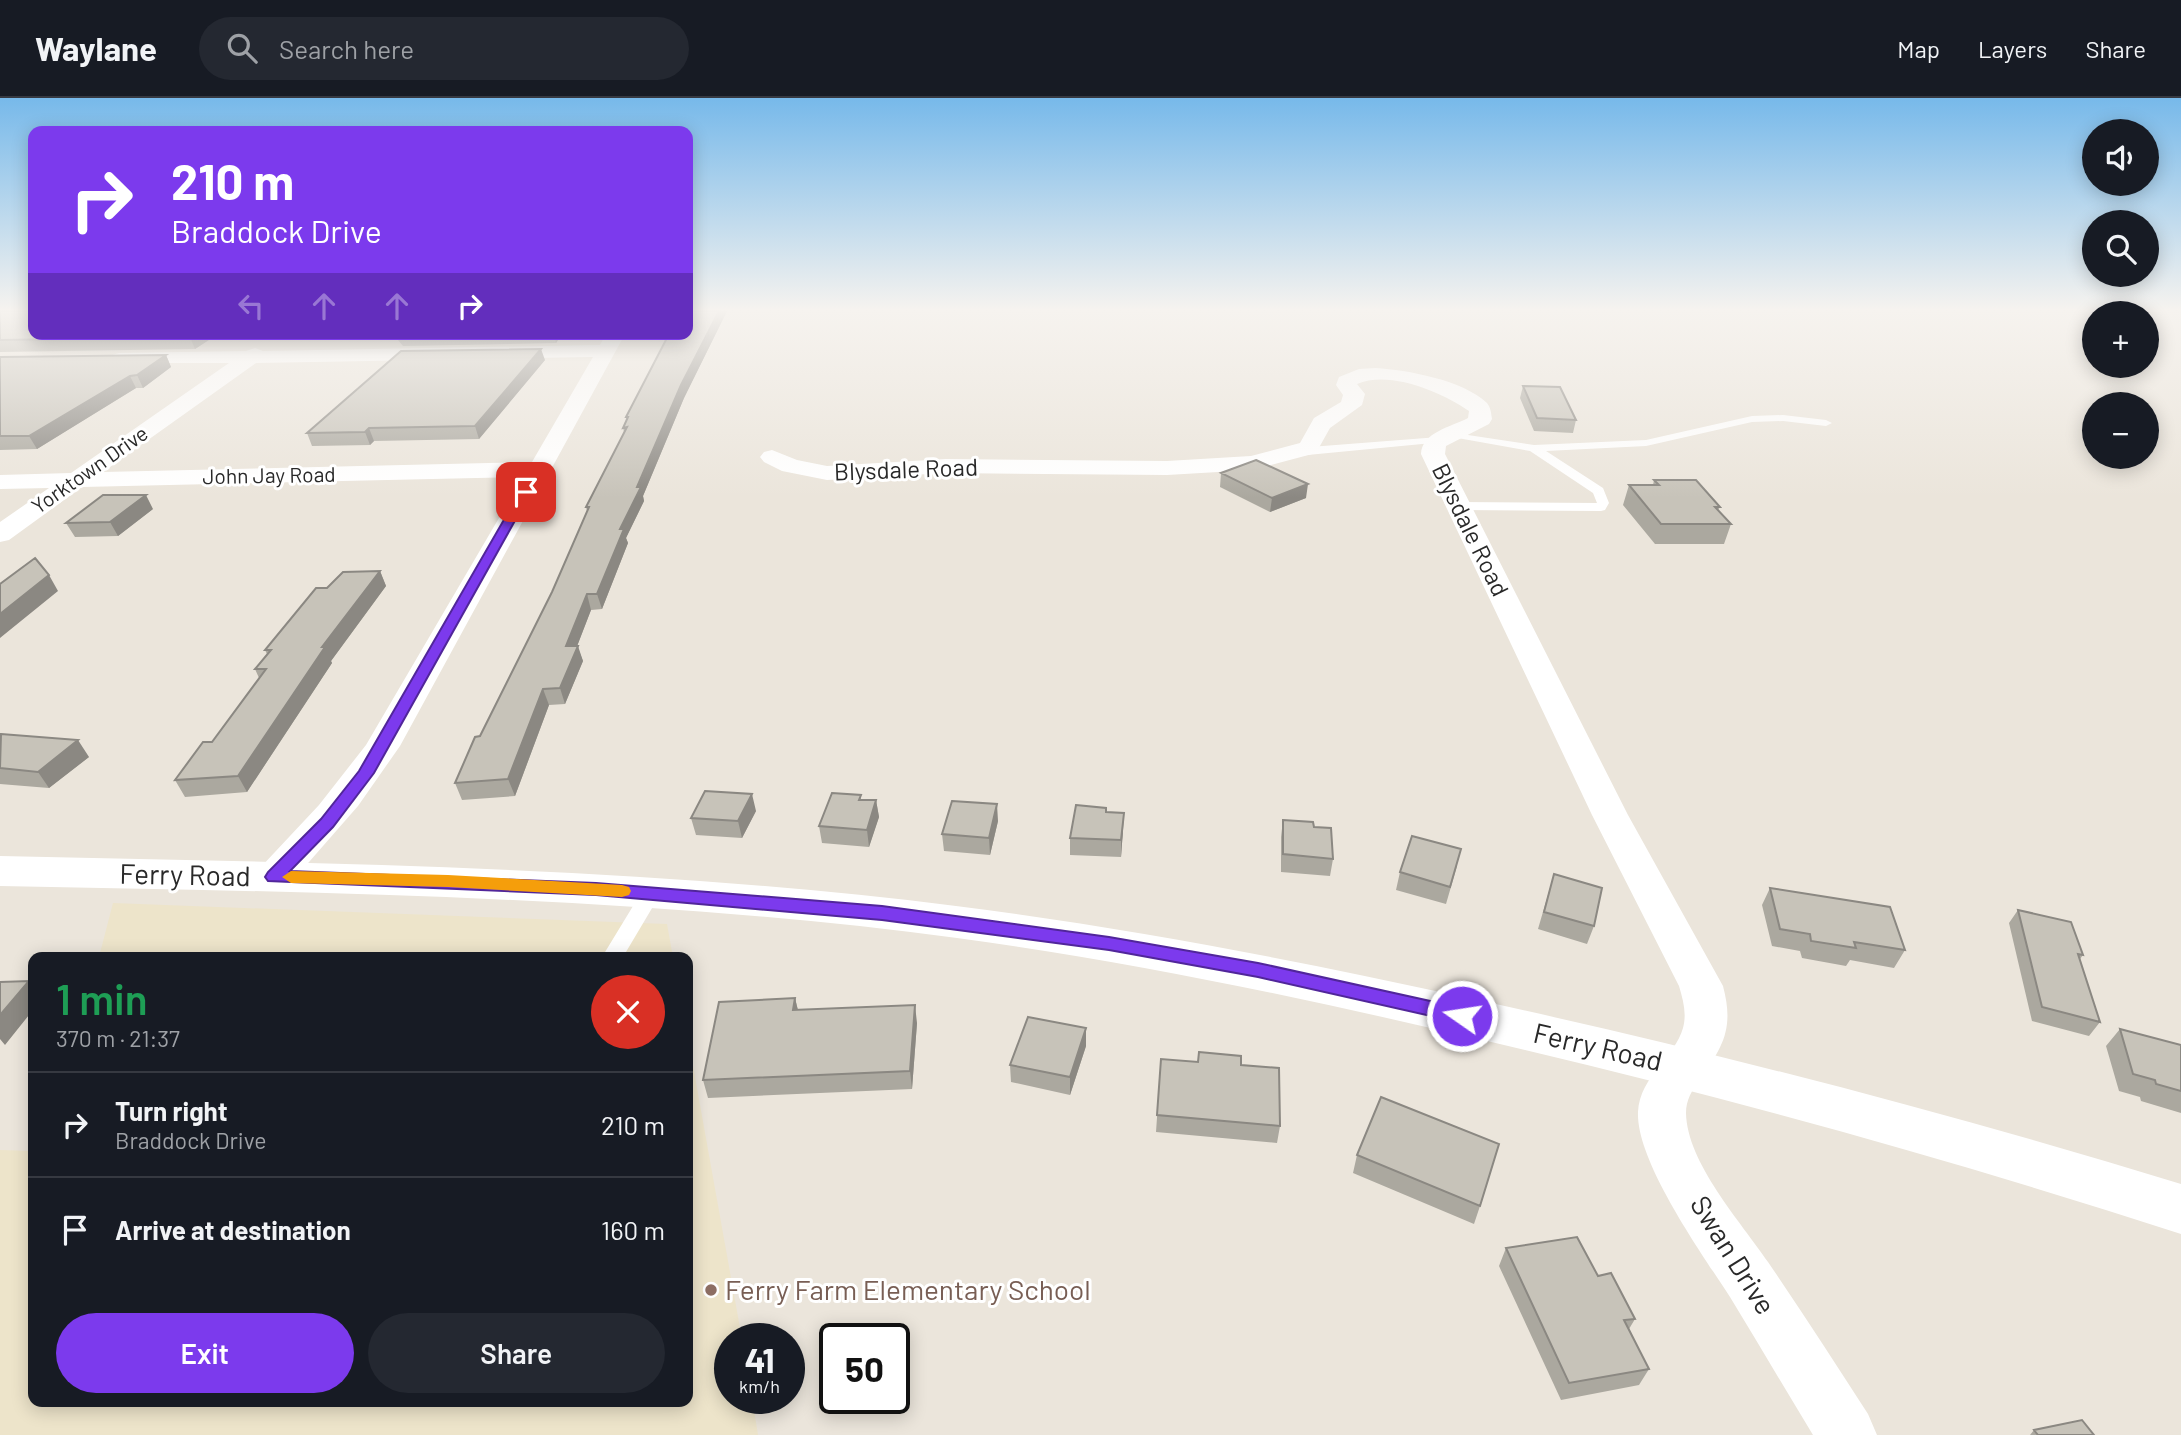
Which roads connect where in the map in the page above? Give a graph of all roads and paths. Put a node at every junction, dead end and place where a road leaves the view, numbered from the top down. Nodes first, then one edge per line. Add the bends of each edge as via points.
1 (227, 373) edge
2 (594, 373) edge
3 (1826, 423) dead end
4 (1445, 437) junction
5 (1534, 448) junction
6 (1297, 452) junction
7 (772, 457) dead end
8 (539, 469) junction
9 (75, 481) junction
10 (0, 482) edge
11 (1458, 506) junction
12 (0, 534) edge
13 (0, 871) edge
14 (274, 877) junction
15 (651, 893) junction
16 (615, 952) edge
17 (1684, 1068) junction
18 (2181, 1209) edge
19 (1847, 1435) edge

1 - 9 street, Yorktown Drive
2 - 8 street
3 - 5 lane via 1752,419 1646,443
4 - 5 lane
4 - 6 lane
4 - 6 street, Blysdale Road via 1481,419 1479,408 1469,399 1397,376 1359,376 1346,381 1353,394 1351,405 1322,423 1314,441
4 - 11 street, Blysdale Road via 1433,446 1433,454
5 - 11 lane via 1599,491 1601,507
6 - 7 street, Blysdale Road via 1225,465 946,466 845,473 807,471
8 - 9 street, John Jay Road
8 - 14 street via 366,773 327,823
9 - 10 street, John Jay Road
9 - 12 street, Yorktown Drive
11 - 17 street, Blysdale Road via 1610,815 1701,986 1707,1014 1703,1038
13 - 14 main road, Ferry Road
14 - 15 main road, Ferry Road
15 - 16 lane
15 - 17 main road, Ferry Road via 882,913 1084,939 1272,973
17 - 18 main road, Ferry Road via 1891,1122
17 - 19 street, Swan Drive via 1667,1087 1661,1112 1666,1141 1695,1196

